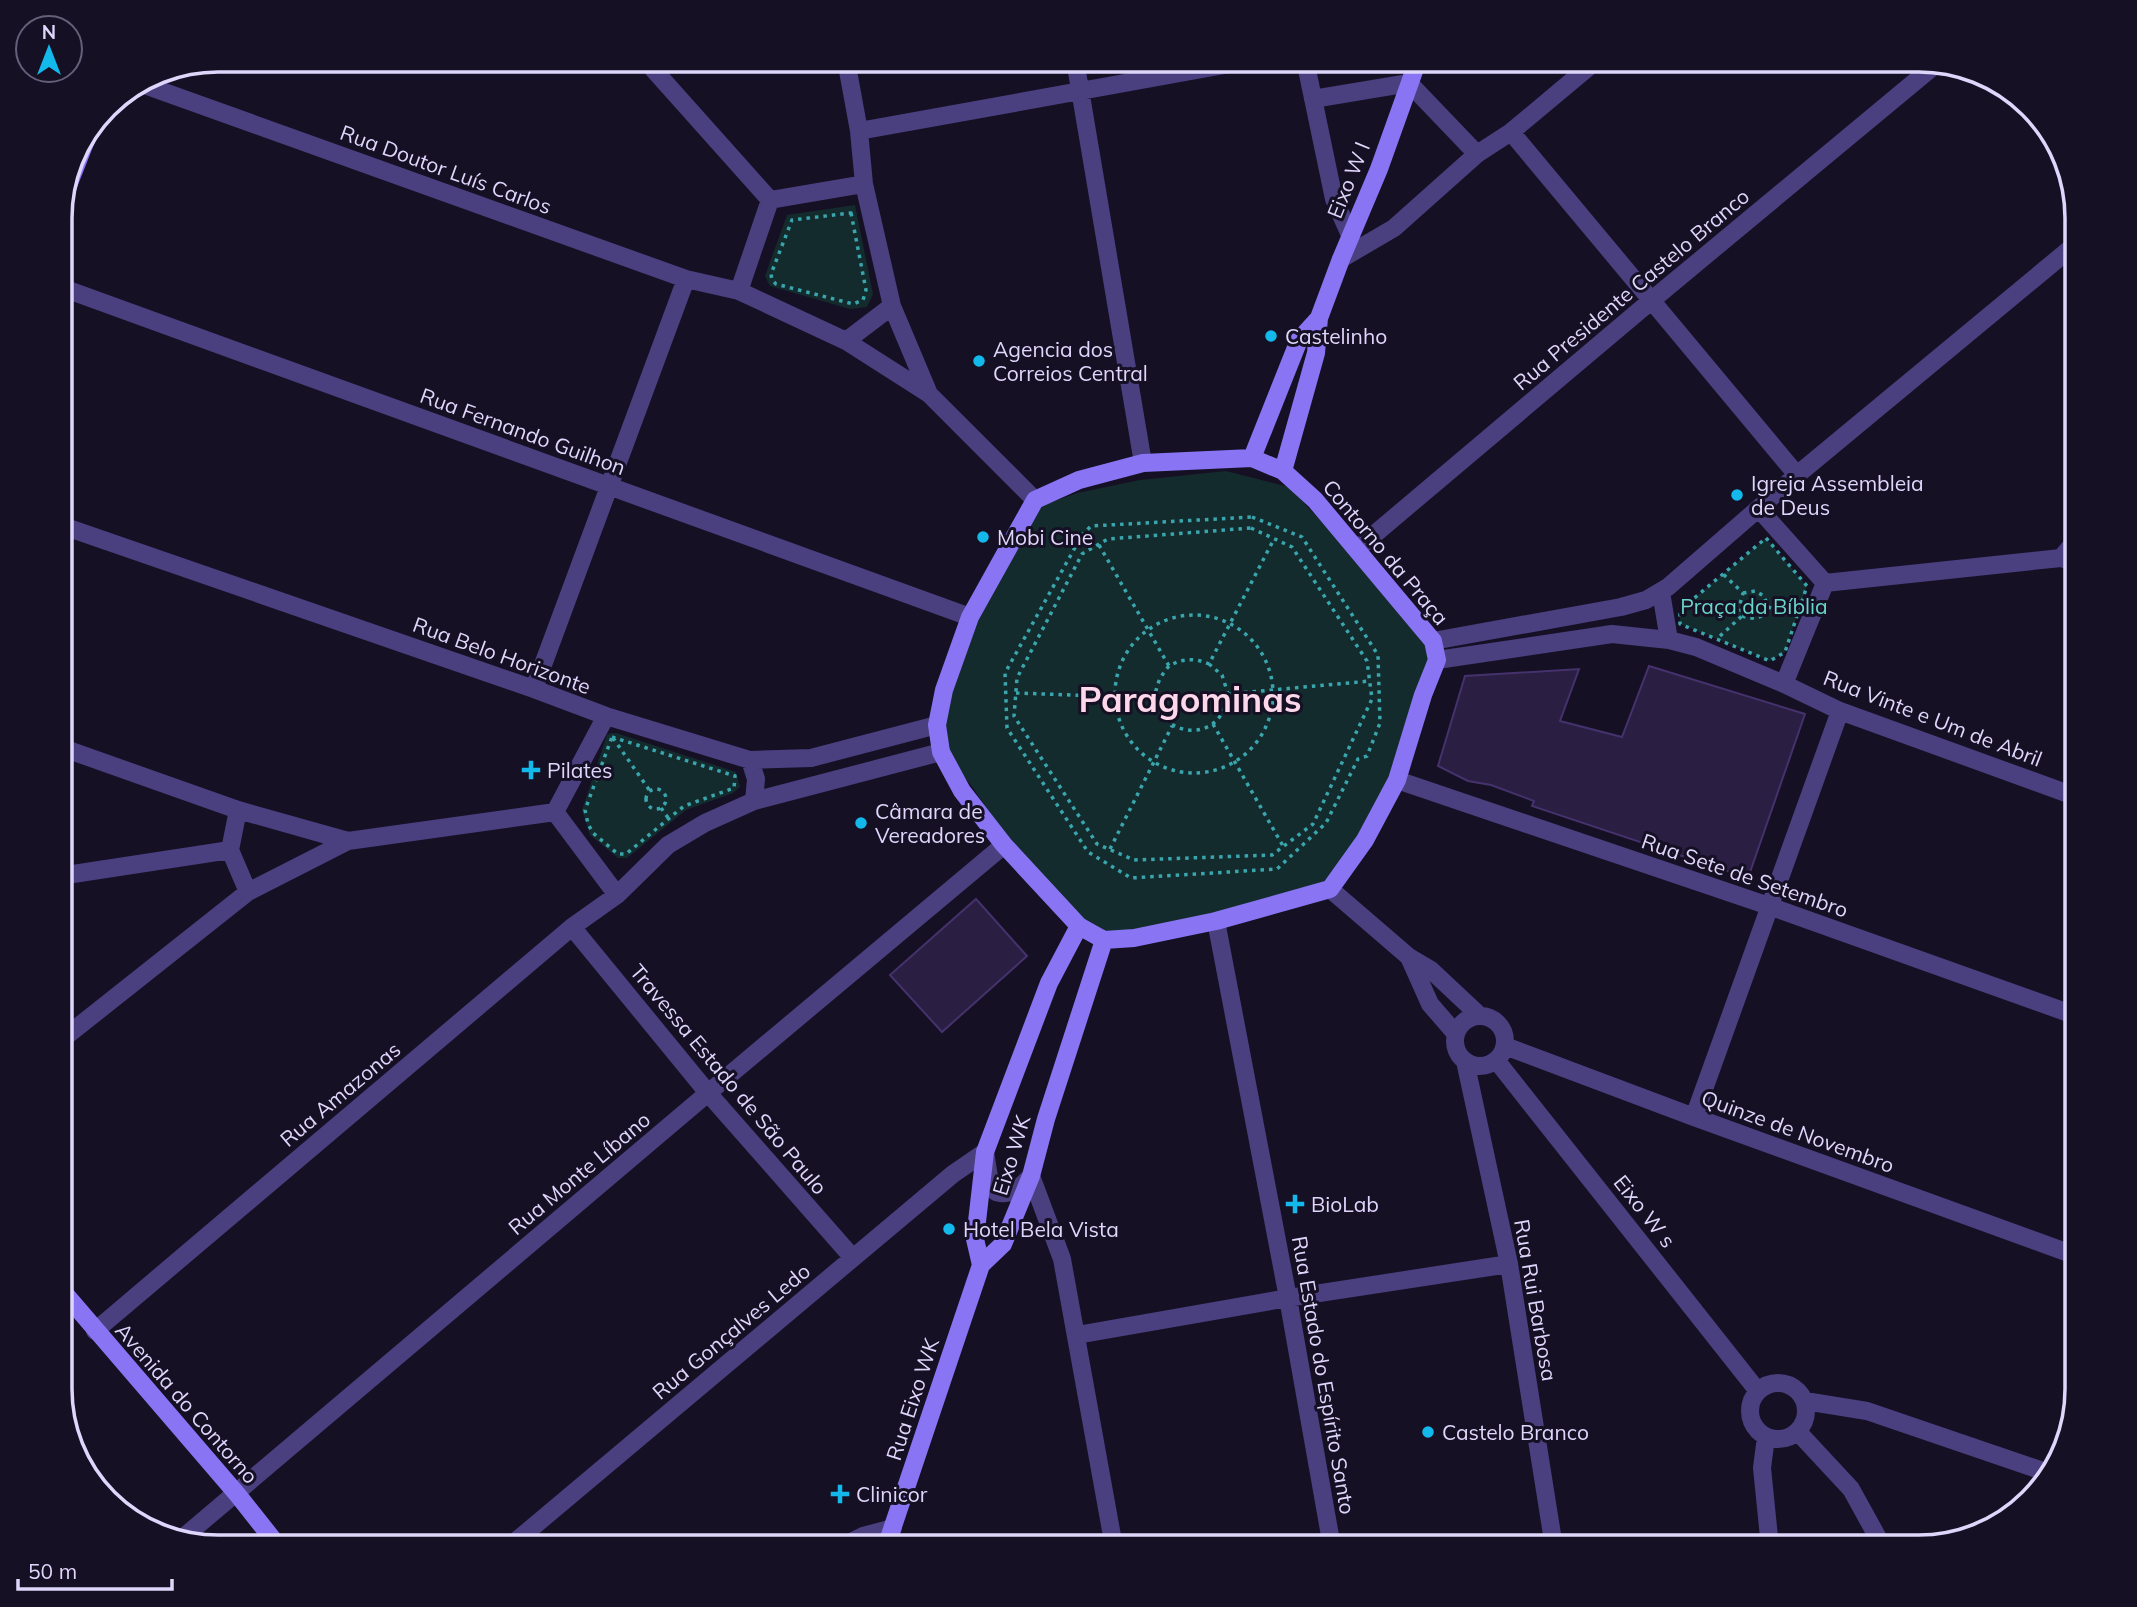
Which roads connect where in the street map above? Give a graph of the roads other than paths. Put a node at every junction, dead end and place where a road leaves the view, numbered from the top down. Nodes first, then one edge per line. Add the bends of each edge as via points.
1 (653, 72) edge
2 (848, 72) edge
3 (1077, 72) edge
4 (1184, 72) edge
5 (1307, 72) edge
6 (1413, 72) edge
7 (1583, 72) edge
8 (1926, 72) edge
9 (1409, 83) junction
10 (152, 88) edge
11 (1081, 90) junction
12 (1313, 99) junction
13 (859, 131) junction
14 (1511, 132) junction
15 (1477, 154) junction
16 (864, 184) junction
17 (770, 200) junction
18 (1350, 235) junction
19 (2065, 253) edge
20 (1340, 259) junction
21 (686, 279) junction
22 (72, 291) edge
23 (739, 291) junction
24 (1652, 300) junction
25 (892, 306) junction
26 (1319, 318) junction
27 (846, 341) junction
28 (929, 394) junction
29 (1252, 458) junction
30 (1143, 463) junction
31 (1283, 471) junction
32 (1797, 475) junction
33 (609, 487) junction
34 (1035, 500) junction
35 (1759, 509) junction
36 (72, 529) edge
37 (1357, 549) junction
38 (2065, 560) edge
39 (1825, 583) junction
40 (1661, 592) junction
41 (970, 617) junction
42 (1669, 640) junction
43 (1433, 641) junction
44 (1437, 660) junction
45 (1784, 684) junction
46 (534, 689) junction
47 (1840, 711) junction
48 (606, 716) junction
49 (937, 725) junction
50 (72, 751) edge
51 (941, 752) junction
52 (750, 760) junction
53 (1397, 780) junction
54 (2065, 793) edge
55 (754, 801) junction
56 (238, 810) junction
57 (555, 812) junction
58 (348, 841) junction
59 (1004, 845) junction
60 (230, 850) junction
61 (72, 874) edge
62 (1330, 890) junction
63 (248, 892) junction
64 (617, 895) junction
65 (1769, 906) junction
66 (1216, 921) junction
67 (1079, 926) junction
68 (572, 927) junction
69 (1104, 940) junction
70 (1409, 957) junction
71 (2065, 1012) edge
72 (1479, 1016) junction
73 (72, 1031) edge
74 (1456, 1034) junction
75 (1501, 1053) junction
76 (1465, 1061) junction
77 (708, 1093) junction
78 (1694, 1117) junction
79 (985, 1152) junction
80 (1031, 1176) junction
81 (2065, 1252) edge
82 (853, 1258) junction
83 (1509, 1264) junction
84 (981, 1265) junction
85 (1288, 1298) junction
86 (72, 1303) edge
87 (95, 1331) junction
88 (1077, 1335) junction
89 (1758, 1390) junction
90 (1805, 1401) junction
91 (1798, 1432) junction
92 (1766, 1437) junction
93 (2041, 1470) edge
94 (237, 1494) junction
95 (893, 1528) junction
96 (190, 1532) edge
97 (269, 1535) edge
98 (524, 1535) edge
99 (867, 1535) edge
100 (891, 1535) edge
101 (1112, 1535) edge
102 (1330, 1535) edge
103 (1552, 1535) edge
104 (1769, 1535) edge
105 (1876, 1535) edge

1 - 17 street
2 - 13 street
3 - 11 street
4 - 11 street
5 - 12 street
6 - 9 street, Eixo W l
7 - 14 street
8 - 24 street, Rua Presidente Castelo Branco
9 - 12 street
9 - 15 street
9 - 18 street, Eixo W l
10 - 21 street, Rua Doutor Luís Carlos
11 - 13 street
11 - 30 street
12 - 18 street via 1334,199
13 - 16 street
14 - 15 street
14 - 24 street
15 - 20 street via 1394,228
16 - 17 street
16 - 25 street
17 - 23 street
18 - 20 street, Eixo W l
19 - 32 street
20 - 26 street, Eixo W l
21 - 23 street, Rua Doutor Luís Carlos
21 - 33 street
22 - 33 street, Rua Fernando Guilhon
23 - 27 street, Rua Doutor Luís Carlos
24 - 32 street
24 - 37 street, Rua Presidente Castelo Branco
25 - 27 street
25 - 28 street
26 - 29 street, Eixo W l via 1298,340
26 - 31 street, Eixo W l via 1316,354
27 - 28 street, Rua Doutor Luís Carlos
28 - 34 street
29 - 30 street, Contorno da Praça
29 - 31 street, Contorno da Praça
30 - 34 street, Contorno da Praça via 1079,480
31 - 37 street, Contorno da Praça
32 - 35 street
33 - 41 street, Rua Fernando Guilhon
33 - 46 street
34 - 41 street
35 - 39 street
35 - 40 street
36 - 46 street, Rua Belo Horizonte
37 - 43 street, Contorno da Praça
38 - 39 street
39 - 45 street
40 - 42 street
40 - 43 street via 1621,607
41 - 49 street via 944,690
42 - 44 street, Rua Vinte e Um de Abril via 1612,634
42 - 45 street, Rua Vinte e Um de Abril
43 - 44 street, Contorno da Praça
44 - 53 street, Contorno da Praça
45 - 47 street, Rua Vinte e Um de Abril
46 - 48 street, Rua Belo Horizonte
47 - 54 street, Rua Vinte e Um de Abril
47 - 65 street
48 - 52 street, Rua Belo Horizonte
48 - 57 street
49 - 51 street
49 - 52 street, Rua Belo Horizonte via 811,758
50 - 56 street
51 - 55 street, Rua Amazonas
51 - 59 street via 962,791
52 - 55 street via 756,779
53 - 62 street, Contorno da Praça via 1365,840
53 - 65 street, Rua Sete de Setembro
55 - 64 street, Rua Amazonas via 705,822 668,845
56 - 58 street
56 - 60 street
57 - 58 street
57 - 64 street
58 - 63 street
59 - 67 street
59 - 77 street, Rua Monte Líbano
60 - 61 street
60 - 63 street
62 - 66 street
62 - 70 street, Eixo W s
63 - 73 street
64 - 68 street, Rua Amazonas
65 - 71 street, Rua Sete de Setembro
65 - 78 street
66 - 69 street
66 - 85 street, Rua Estado do Espírito Santo
67 - 69 street
67 - 79 street via 1049,982
68 - 77 street, Travessa Estado de São Paulo
68 - 87 street, Rua Amazonas
69 - 80 street, Eixo WK
70 - 72 street, Eixo W s via 1431,970
70 - 74 street, Eixo W s via 1430,1004
72 - 74 street via 1464,1021
72 - 75 street, Eixo W s via 1494,1019 1503,1031
74 - 76 street, Eixo W s via 1456,1049
75 - 76 street via 1486,1065
75 - 78 street, Quinze de Novembro
75 - 89 street, Eixo W s
76 - 83 street, Rua Rui Barbosa
77 - 82 street, Travessa Estado de São Paulo
77 - 94 street, Rua Monte Líbano
78 - 81 street, Quinze de Novembro
79 - 80 street via 996,1192 1017,1191
79 - 82 street, Rua Gonçalves Ledo
79 - 84 street, Eixo WK via 975,1239
80 - 84 street, Eixo WK via 1003,1244
80 - 88 street via 1062,1259
82 - 98 street, Rua Gonçalves Ledo
83 - 85 street
83 - 103 street, Rua Rui Barbosa
84 - 95 street, Rua Eixo WK
85 - 88 street
85 - 102 street, Rua Estado do Espírito Santo
86 - 87 street, Avenida do Contorno
87 - 94 street, Avenida do Contorno
88 - 101 street
89 - 90 street via 1778,1382 1798,1391
89 - 92 street via 1751,1400 1751,1422
90 - 91 street via 1807,1412
90 - 93 street via 1867,1412
91 - 92 street via 1777,1440
91 - 105 street via 1851,1489
92 - 104 street via 1762,1468
94 - 96 street, Rua Monte Líbano
94 - 97 street, Avenida do Contorno
95 - 99 street
95 - 100 street, Rua Eixo WK

